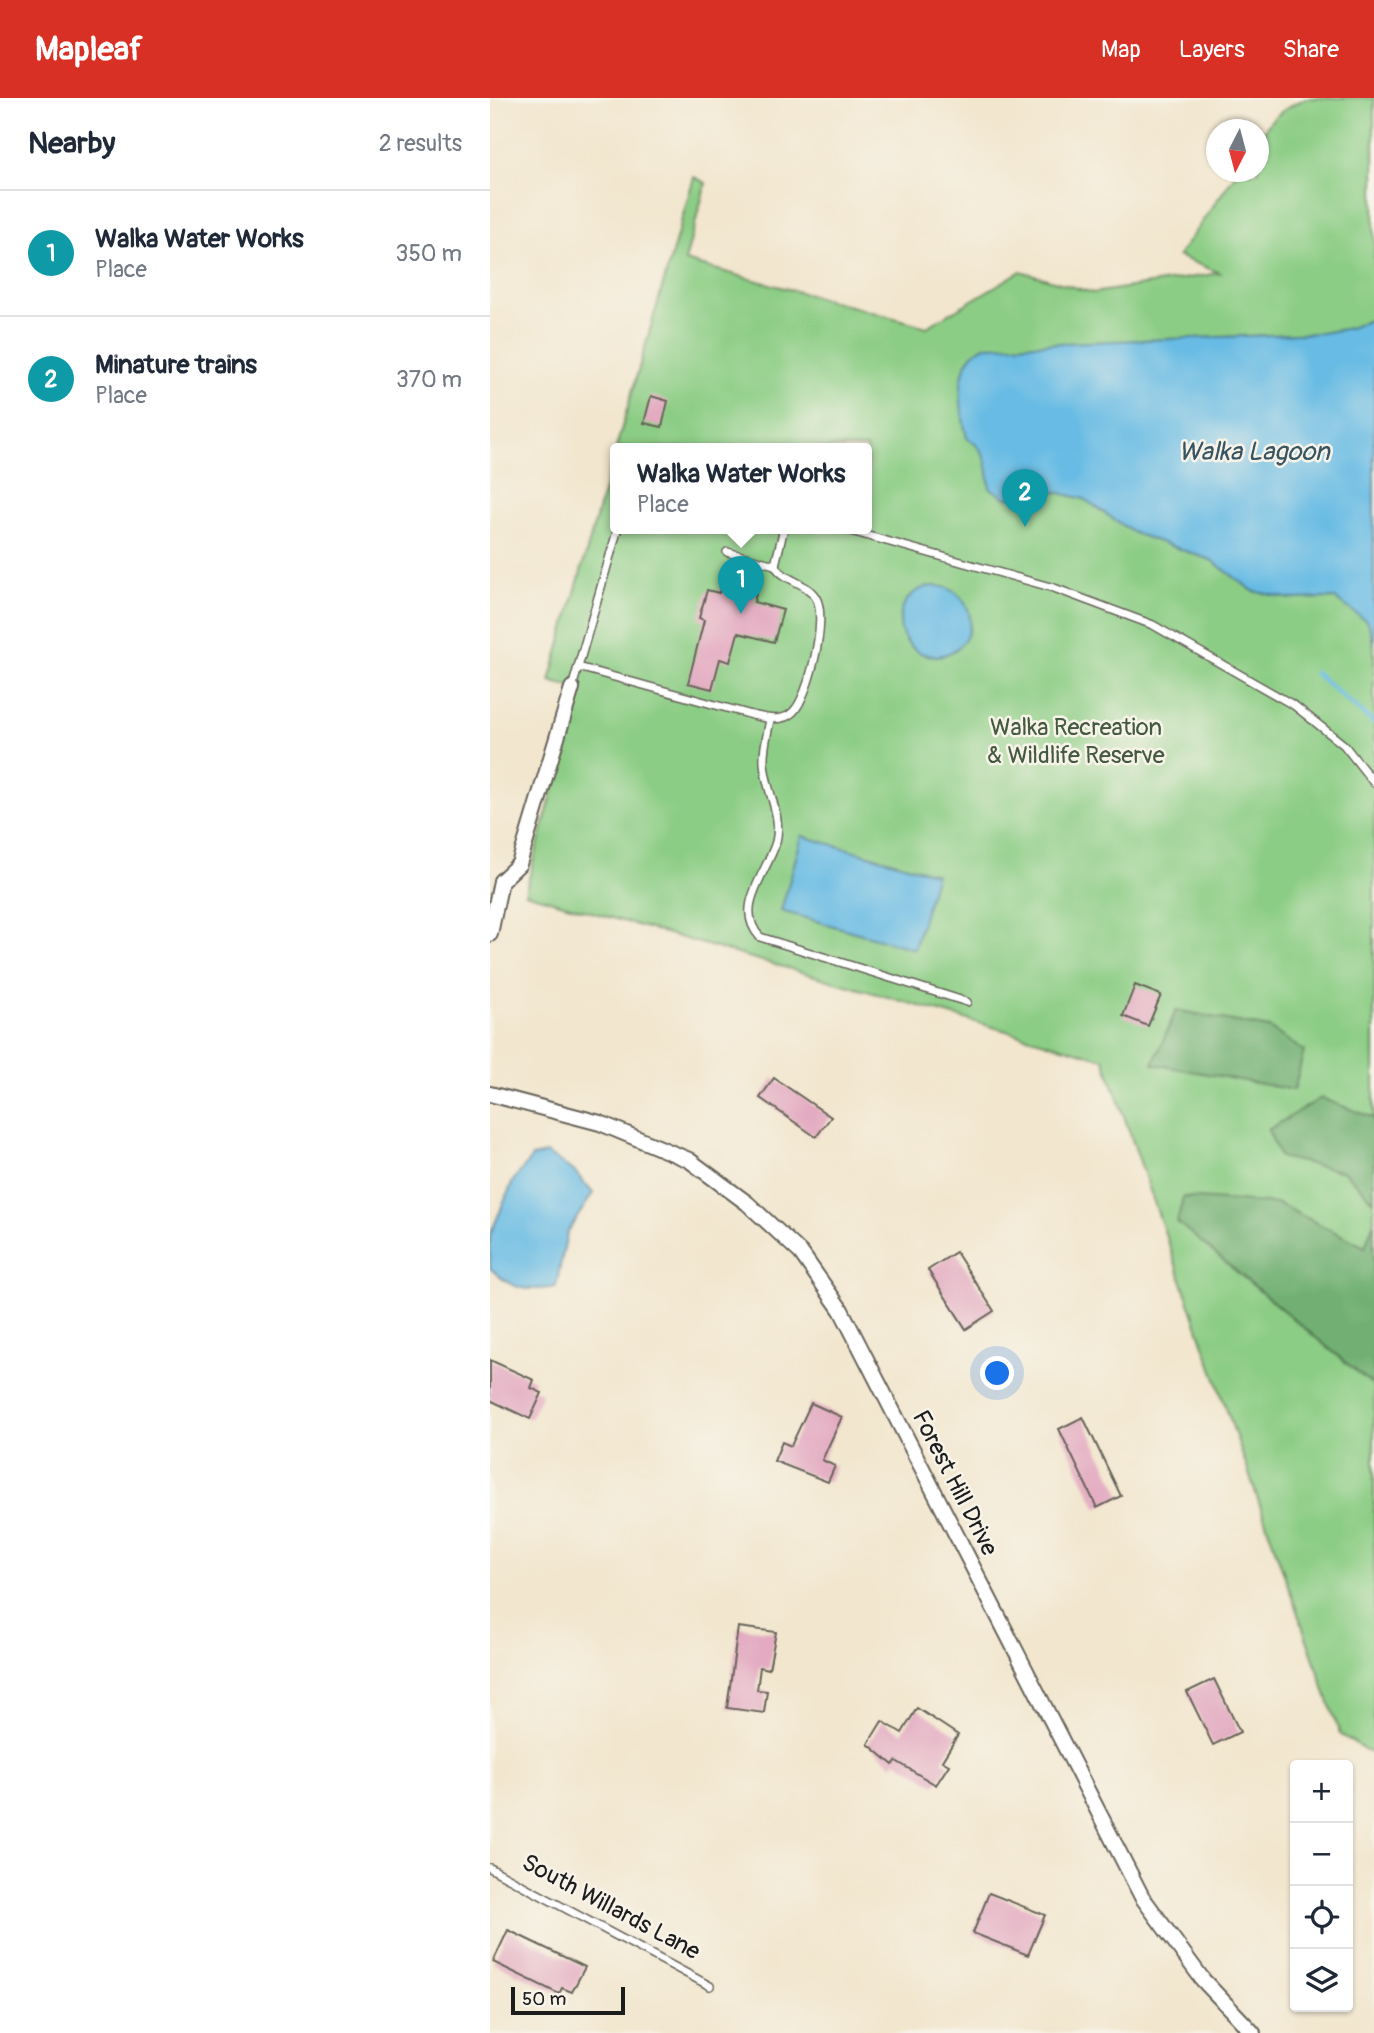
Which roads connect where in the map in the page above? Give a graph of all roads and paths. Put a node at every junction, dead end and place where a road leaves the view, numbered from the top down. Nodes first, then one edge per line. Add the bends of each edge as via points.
1 (616, 534) edge
2 (783, 534) edge
3 (861, 534) edge
4 (727, 552) dead end
5 (775, 565) junction
6 (578, 667) junction
7 (572, 688) joint
8 (770, 719) junction
9 (1374, 783) edge
10 (496, 880) edge
11 (490, 934) edge
12 (967, 1002) dead end
13 (490, 1094) edge
14 (490, 1868) edge
15 (710, 1986) dead end
16 (1253, 2033) edge

1 - 6 lane
2 - 5 lane
3 - 9 lane via 1054,588 1153,625 1295,706 1344,745
4 - 5 lane
5 - 8 lane via 817,598 822,616 801,701 792,714
6 - 7 lane
6 - 8 lane
7 - 10 street via 519,864
8 - 12 lane via 764,763 778,821 776,842 756,883 751,927 760,937
10 - 11 street
13 - 16 street, Forest Hill Drive via 600,1124 689,1160 747,1203 801,1253 841,1310 1142,1897 1203,1980
14 - 15 lane, South Willards Lane

